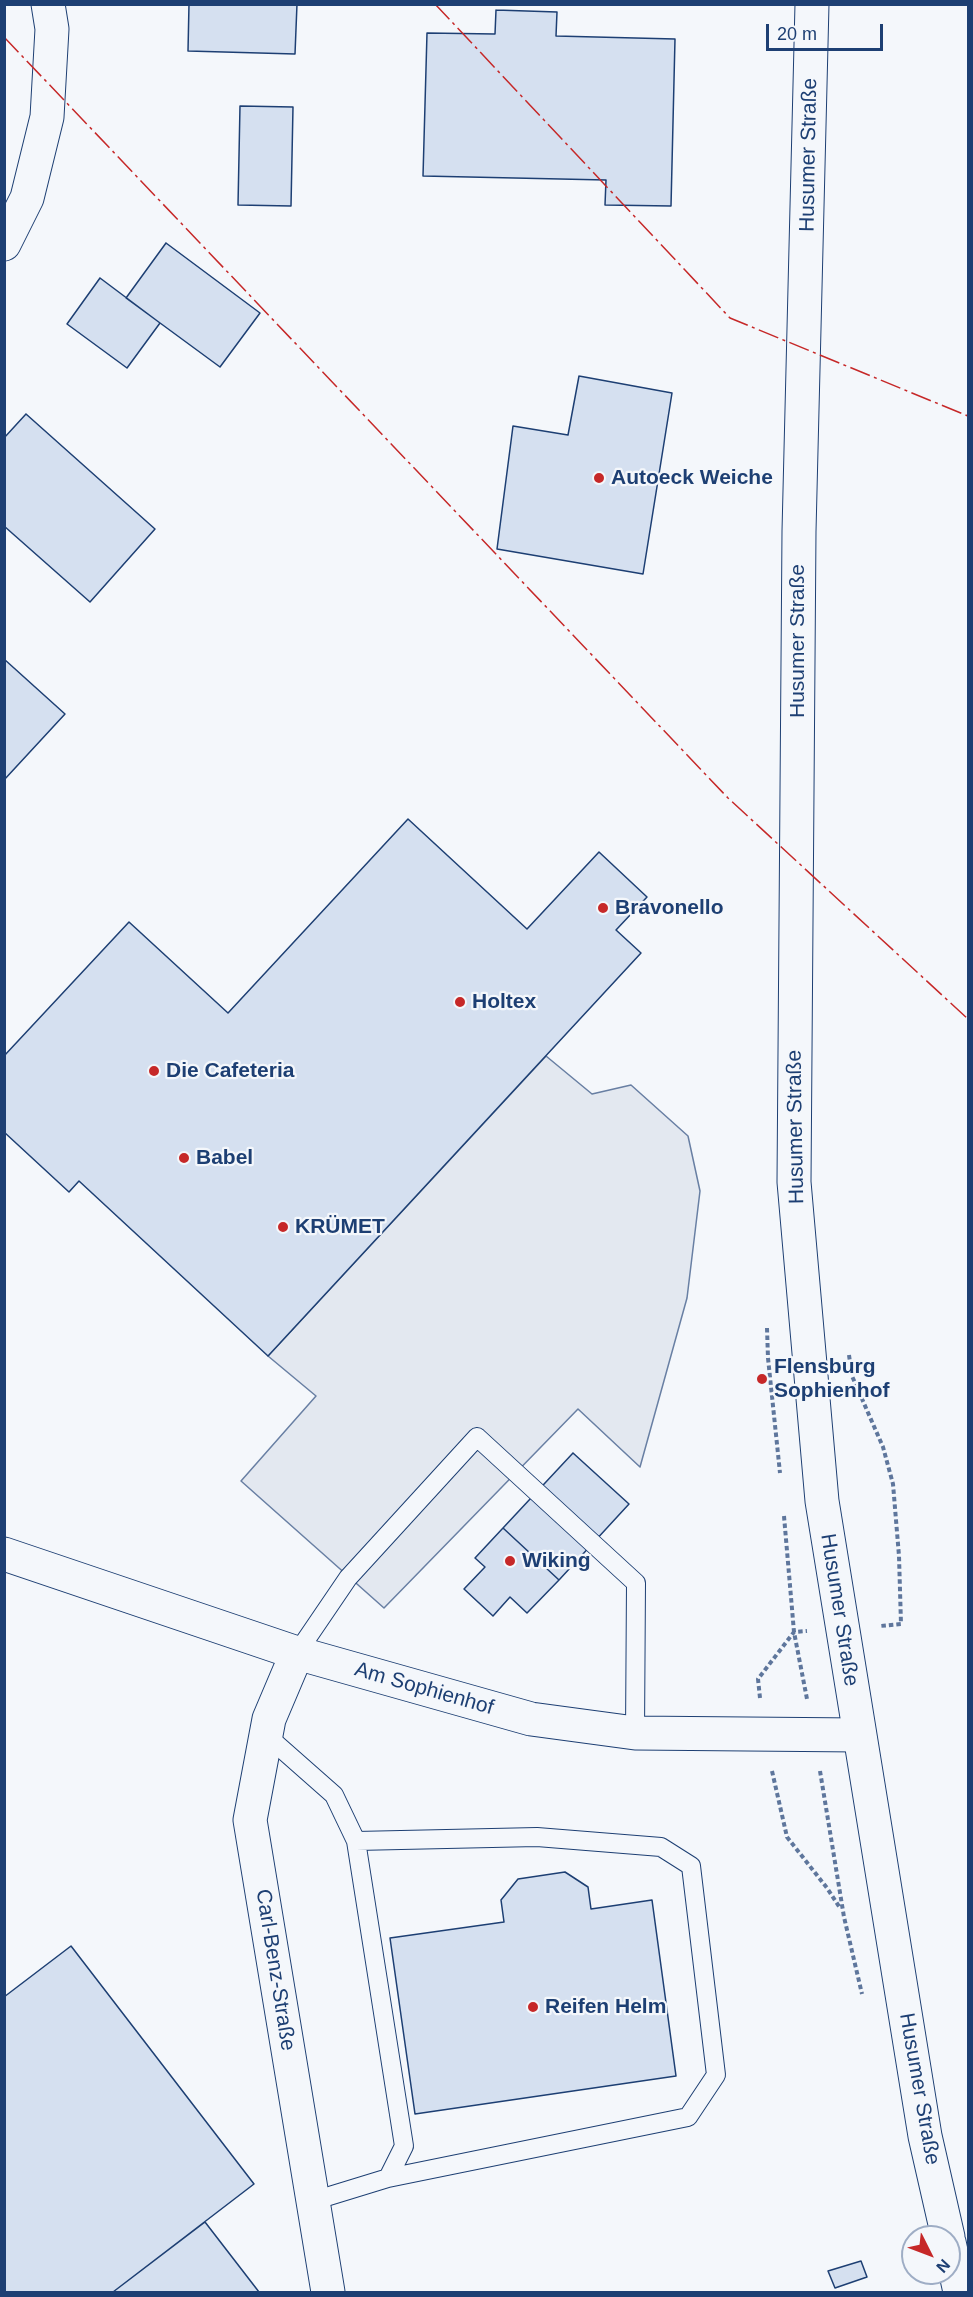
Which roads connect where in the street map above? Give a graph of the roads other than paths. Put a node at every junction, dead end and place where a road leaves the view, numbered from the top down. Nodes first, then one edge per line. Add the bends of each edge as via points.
1 (48, 4) edge
2 (812, 4) edge
3 (4, 244) edge
4 (4, 1554) edge
5 (297, 1653) junction
6 (635, 1733) junction
7 (266, 1735) junction
8 (859, 1735) junction
9 (356, 1841) junction
10 (388, 2178) junction
11 (313, 2201) junction
12 (945, 2225) edge
13 (328, 2292) edge

1 - 3 main road via 52,29 47,117 27,198
2 - 8 main road, Husumer Straße via 799,531 794,1182 822,1501
4 - 5 main road, Am Sophienhof
5 - 6 main road, Am Sophienhof via 531,1719
5 - 6 lane via 348,1578 477,1437 636,1583
5 - 7 main road, Carl-Benz-Straße via 268,1719
6 - 8 main road, Am Sophienhof
7 - 9 lane via 334,1795
7 - 11 main road, Carl-Benz-Straße via 250,1821
8 - 12 main road, Husumer Straße via 925,2136
9 - 10 lane via 404,2146
9 - 10 lane via 537,1838 661,1847 692,1866 716,2075 688,2117
10 - 11 lane
11 - 13 main road, Carl-Benz-Straße

